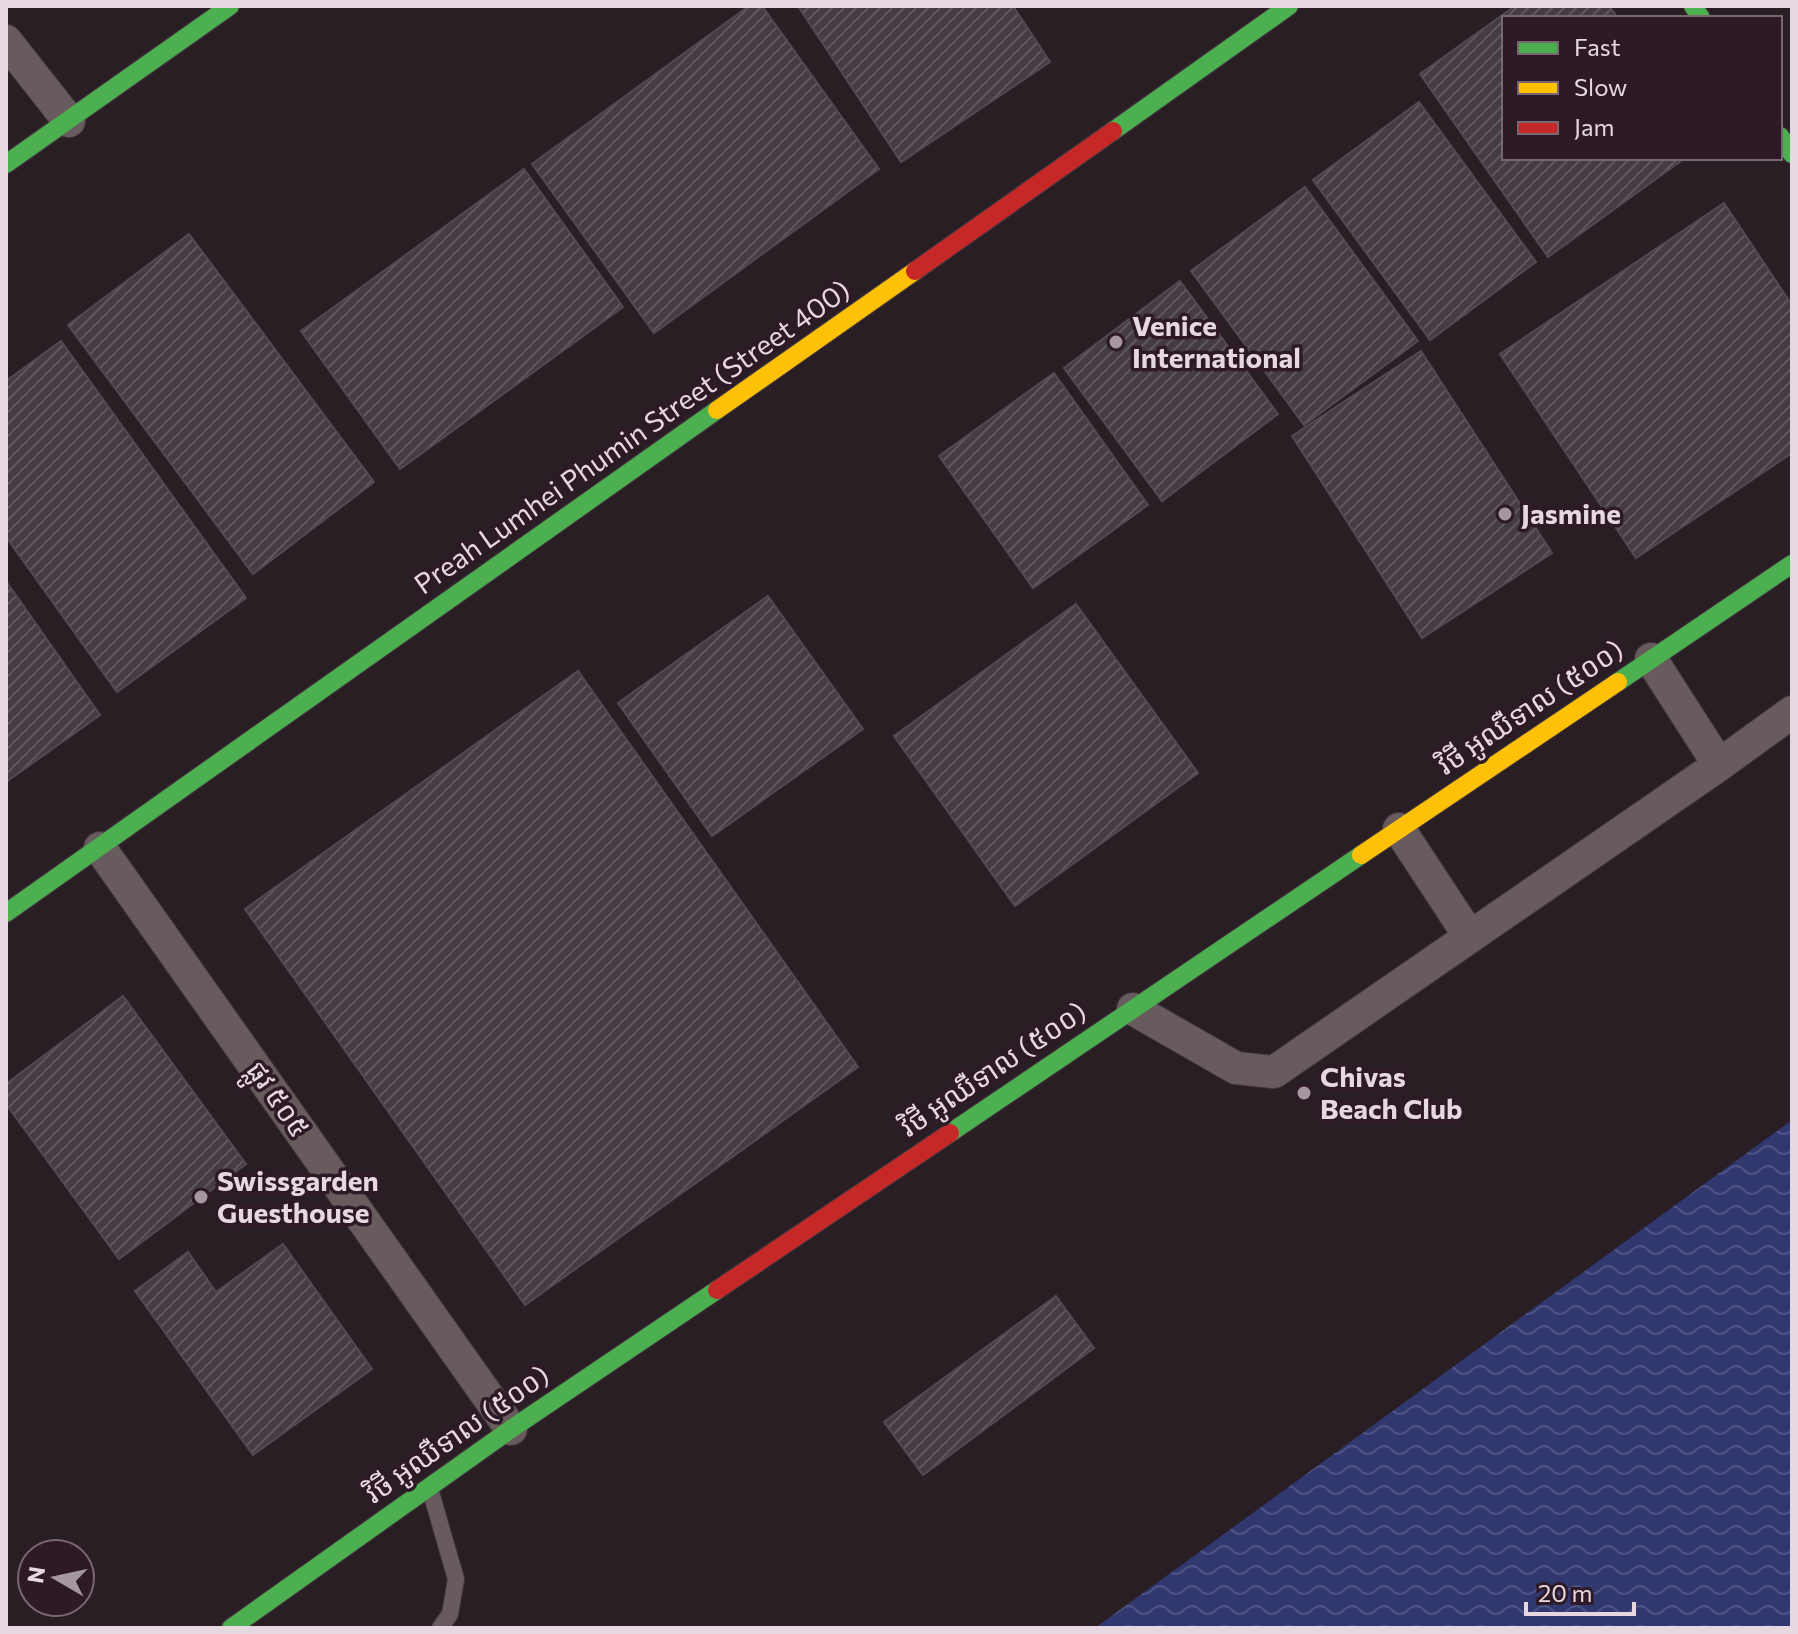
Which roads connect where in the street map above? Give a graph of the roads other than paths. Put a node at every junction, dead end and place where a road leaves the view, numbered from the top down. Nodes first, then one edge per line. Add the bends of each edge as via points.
1 (230, 6) edge
2 (1289, 6) edge
3 (6, 41) edge
4 (69, 121) junction
5 (6, 164) edge
6 (1792, 564) edge
7 (1651, 659) junction
8 (1792, 712) edge
9 (1719, 765) junction
10 (1399, 829) junction
11 (100, 848) junction
12 (6, 913) edge
13 (1470, 937) junction
14 (1133, 1009) junction
15 (511, 1429) junction
16 (430, 1487) junction
17 (231, 1628) edge
18 (440, 1628) edge

1 - 4 street
2 - 11 street, Preah Lumhei Phumin Street (Street 400)
3 - 4 street
4 - 5 street
6 - 7 street, វិថី អូឈឺទាល (៥០០)
7 - 9 street
7 - 10 street, វិថី អូឈឺទាល (៥០០)
8 - 9 street
9 - 13 street
10 - 13 street
10 - 14 street, វិថី អូឈឺទាល (៥០០)
11 - 12 street, Preah Lumhei Phumin Street (Street 400)
11 - 15 street, ផ្លូវ ៥០៥
13 - 14 street via 1274,1072 1236,1068
14 - 15 street, វិថី អូឈឺទាល (៥០០)
15 - 16 street, វិថី អូឈឺទាល (៥០០)
16 - 17 street, វិថី អូឈឺទាល (៥០០)
16 - 18 lane via 456,1579 450,1614

